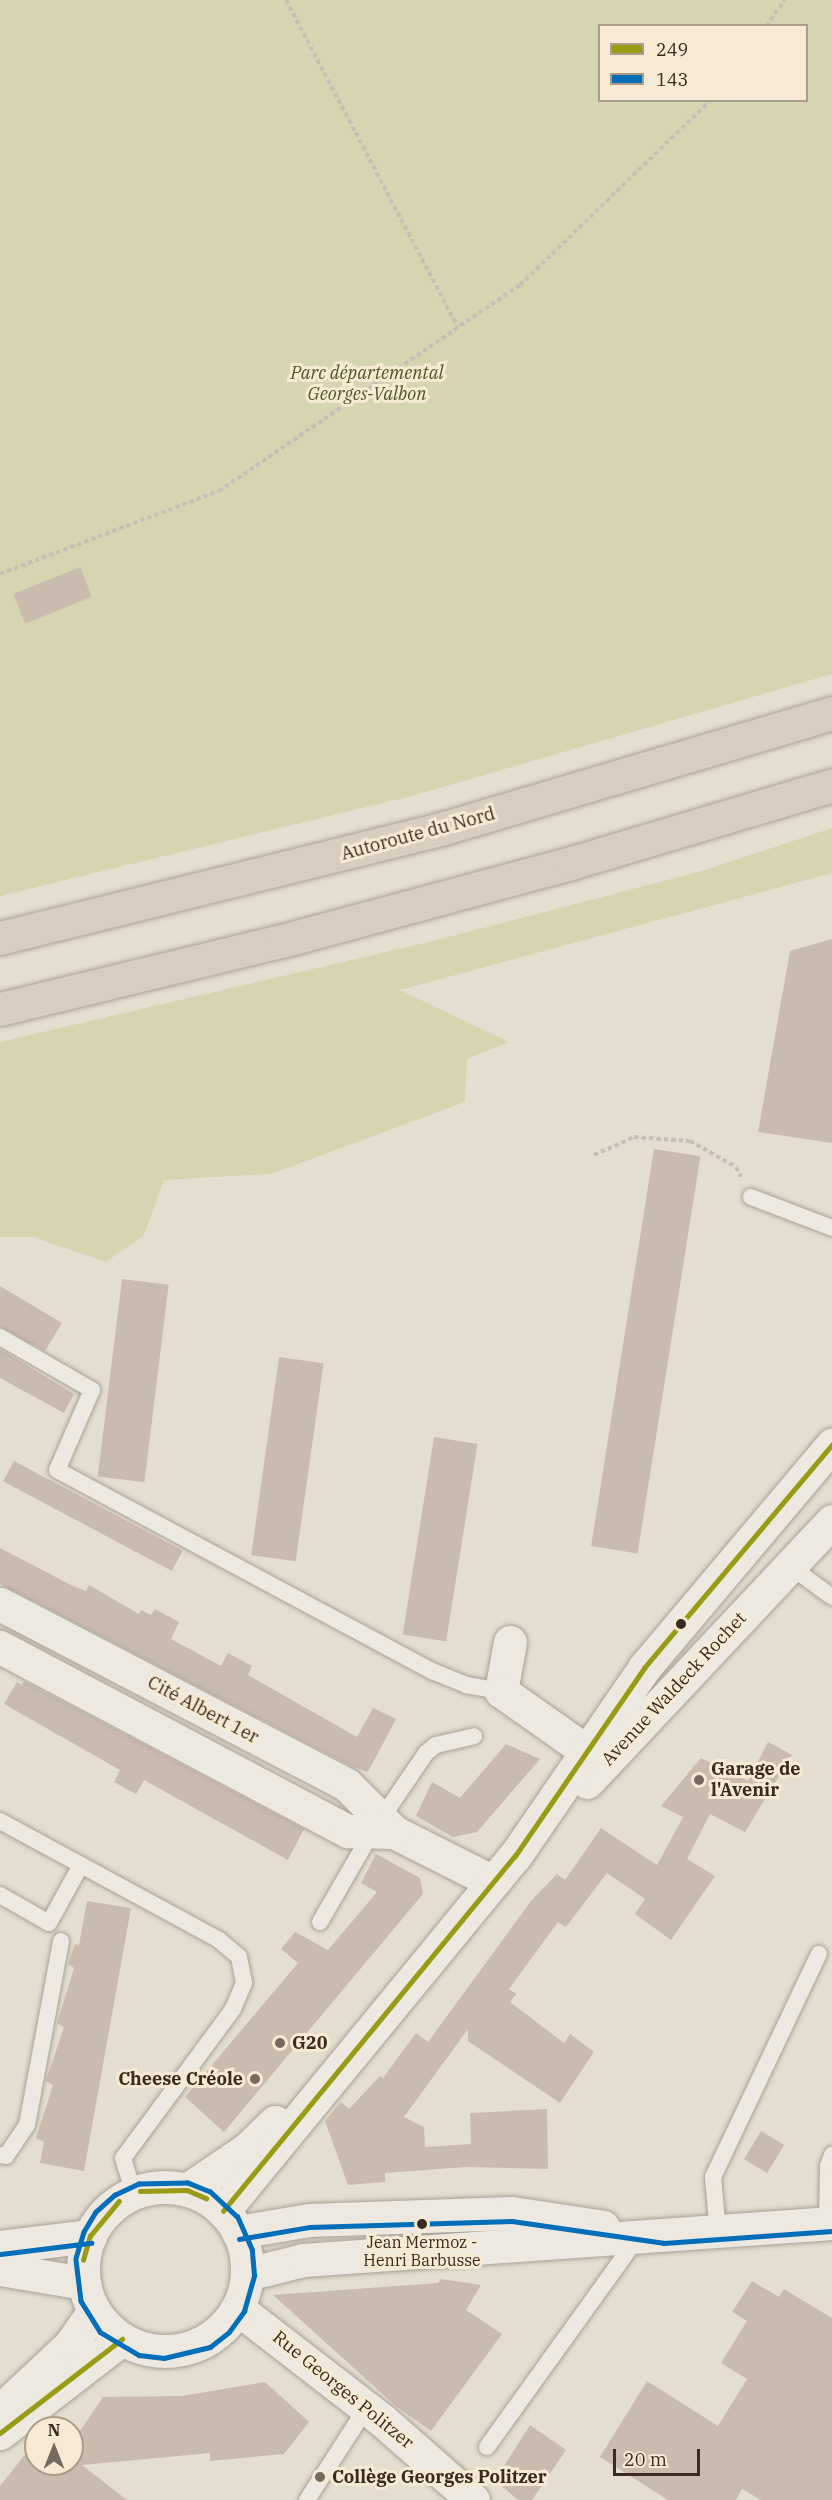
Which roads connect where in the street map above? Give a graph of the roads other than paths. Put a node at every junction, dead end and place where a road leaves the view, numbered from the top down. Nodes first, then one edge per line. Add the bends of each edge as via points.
1 (832, 713) edge
2 (832, 785) edge
3 (0, 938) edge
4 (0, 1009) edge
5 (751, 1197) road end
6 (832, 1228) edge
7 (0, 1337) edge
8 (832, 1445) edge
9 (832, 1521) edge
10 (790, 1566) junction
11 (832, 1597) edge
12 (0, 1604) edge
13 (510, 1642) dead end
14 (0, 1647) edge
15 (501, 1691) junction
16 (474, 1736) dead end
17 (589, 1753) junction
18 (0, 1821) edge
19 (382, 1828) junction
20 (515, 1856) junction
21 (81, 1865) junction
22 (493, 1882) junction
23 (0, 1895) edge
24 (320, 1922) dead end
25 (61, 1941) dead end
26 (819, 1954) dead end
27 (370, 2032) junction
28 (0, 2155) edge
29 (832, 2155) edge
30 (187, 2190) junction
31 (134, 2194) junction
32 (230, 2221) junction
33 (829, 2223) edge
34 (718, 2232) junction
35 (90, 2236) junction
36 (651, 2237) junction
37 (0, 2247) edge
38 (0, 2270) edge
39 (247, 2274) junction
40 (89, 2297) junction
41 (237, 2308) junction
42 (122, 2339) junction
43 (367, 2408) junction
44 (0, 2411) edge
45 (0, 2433) edge
46 (487, 2447) dead end
47 (307, 2500) edge
48 (473, 2500) edge

1 - 3 highway, Autoroute du Nord via 441,829
2 - 4 highway via 571,863 294,938
5 - 6 lane
7 - 15 lane via 93,1390 57,1470 432,1671 466,1685
8 - 17 main road, Avenue Waldeck Rochet via 644,1668
9 - 10 main road, Avenue Waldeck Rochet
10 - 11 lane
10 - 20 main road, Avenue Waldeck Rochet
12 - 19 main road, Cité Albert 1er via 347,1785
13 - 15 main road
14 - 19 main road, Cité Albert 1er via 348,1832
15 - 17 main road
16 - 19 lane via 436,1745 426,1753
17 - 20 main road, Avenue Waldeck Rochet
18 - 21 lane
19 - 22 main road, Cité Albert 1er
19 - 24 lane
20 - 22 main road, Avenue Waldeck Rochet
21 - 23 lane via 49,1923
21 - 31 lane via 219,1940 239,1957 244,1983 233,2009 123,2158
22 - 27 main road, Avenue Waldeck Rochet
25 - 28 lane via 27,2125 6,2156
26 - 34 lane via 713,2177
27 - 30 main road, Avenue Waldeck Rochet via 247,2149
27 - 32 main road, Avenue Waldeck Rochet
29 - 33 lane via 828,2166
30 - 31 main road via 164,2188
30 - 32 main road
31 - 35 main road via 102,2217
32 - 36 main road via 512,2213
32 - 39 main road
33 - 34 main road
34 - 36 main road
35 - 37 main road
35 - 40 main road via 83,2260
36 - 39 main road via 303,2260
36 - 46 lane
38 - 40 main road
39 - 41 main road
40 - 42 main road
40 - 44 main road via 70,2345
41 - 42 main road via 224,2326 186,2348 164,2351
41 - 43 main road, Rue Georges Politzer
42 - 45 main road
43 - 47 lane
43 - 48 main road, Rue Georges Politzer

